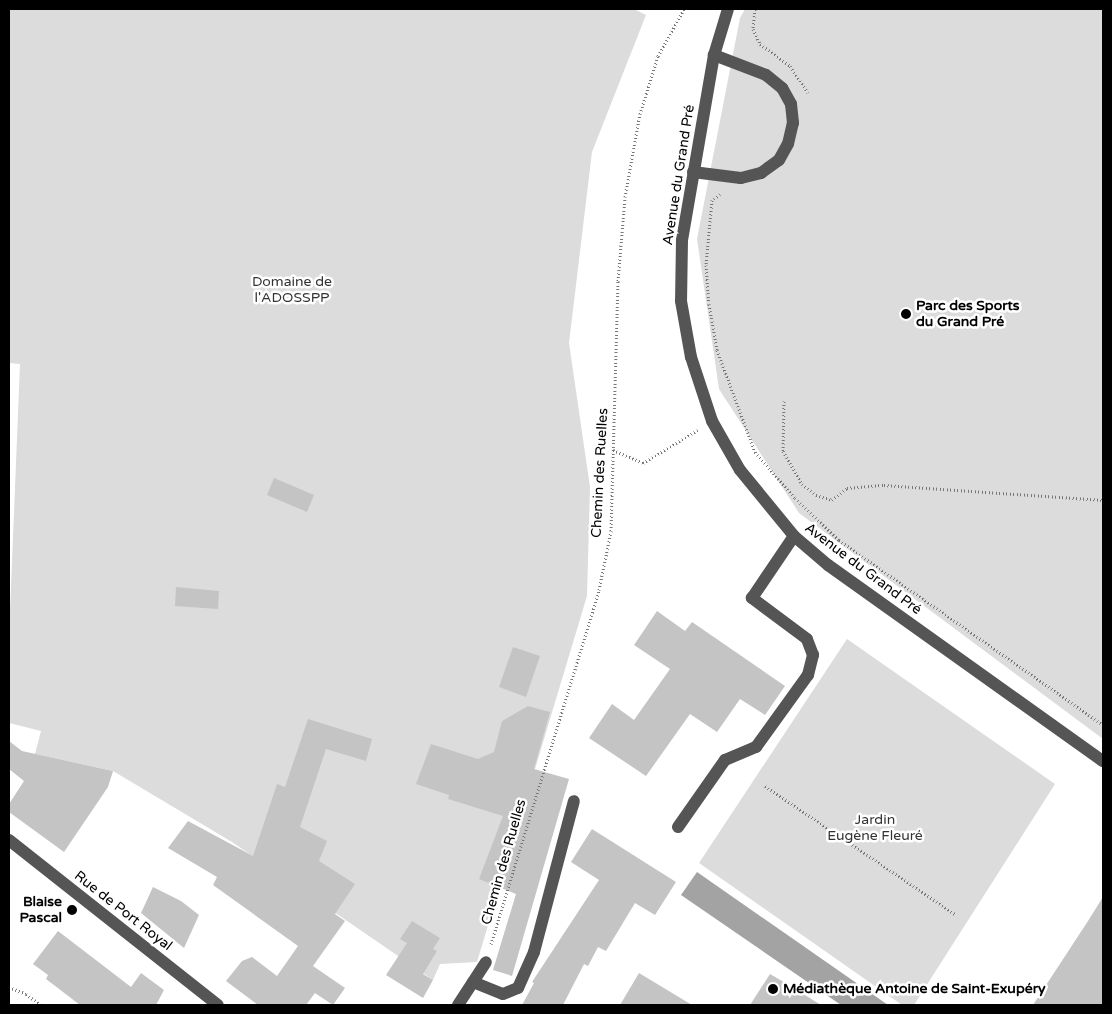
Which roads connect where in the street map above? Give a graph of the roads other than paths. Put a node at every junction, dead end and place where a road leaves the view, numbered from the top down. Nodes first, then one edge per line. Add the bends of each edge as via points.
1 (728, 9) edge
2 (714, 55) junction
3 (693, 172) junction
4 (794, 536) junction
5 (1103, 761) edge
6 (574, 801) dead end
7 (678, 827) dead end
8 (9, 840) edge
9 (486, 962) road end
10 (473, 982) junction
11 (218, 1005) edge
12 (458, 1005) edge

1 - 2 street, Avenue du Grand Pré
2 - 3 street, Avenue du Grand Pré
2 - 3 street via 766,76 782,88 790,104 793,124 788,144 779,160 761,173 741,178
3 - 4 street, Avenue du Grand Pré via 682,240 681,302 691,357 712,421 740,470
4 - 5 street, Avenue du Grand Pré via 828,565
4 - 7 street via 752,598 808,639 813,655 808,675 756,746 725,760
6 - 10 street via 534,952 518,988 504,994
8 - 11 street, Rue de Port Royal
9 - 10 street
10 - 12 street

